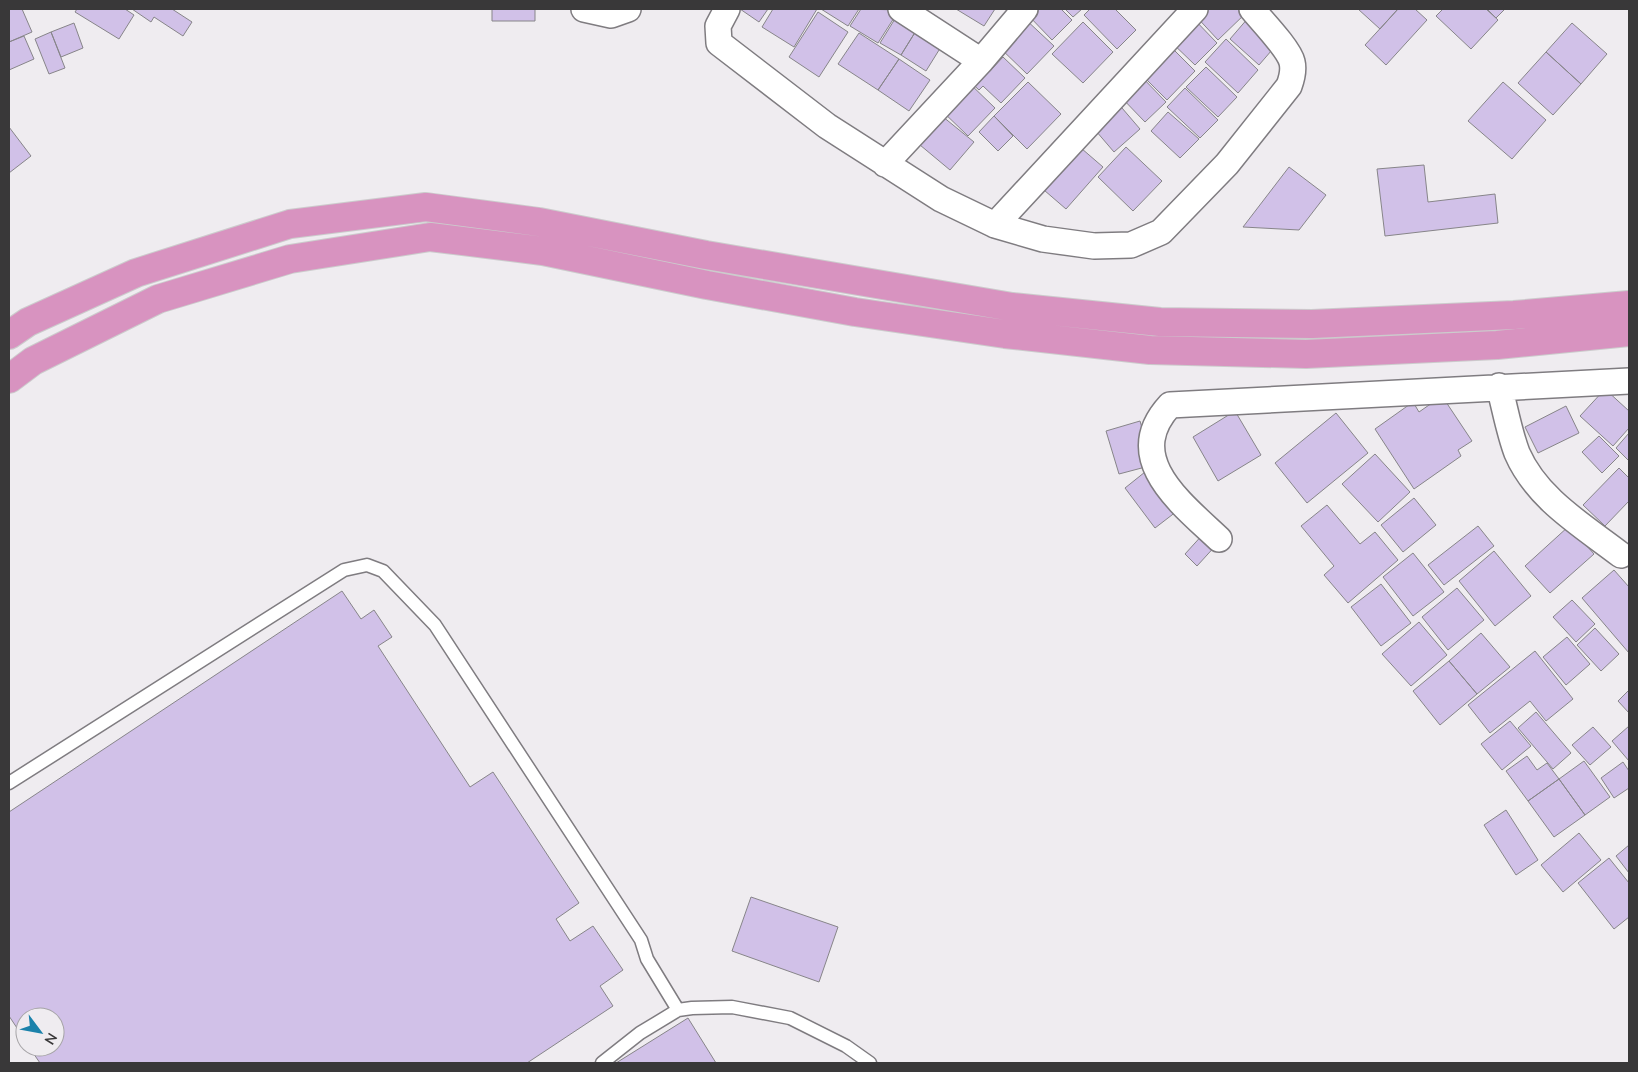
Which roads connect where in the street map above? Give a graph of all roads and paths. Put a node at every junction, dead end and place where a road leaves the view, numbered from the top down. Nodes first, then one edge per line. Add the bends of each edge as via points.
1 (584, 9) edge
2 (628, 9) edge
3 (727, 9) edge
4 (900, 9) edge
5 (1026, 9) edge
6 (1195, 9) edge
7 (1252, 9) edge
8 (981, 61) junction
9 (884, 164) junction
10 (995, 225) junction
11 (1629, 305) edge
12 (1629, 332) edge
13 (9, 335) edge
14 (9, 379) edge
15 (1629, 380) edge
16 (1499, 386) junction
17 (1218, 539) dead end
18 (1621, 555) dead end
19 (9, 783) edge
20 (678, 1010) junction
21 (602, 1063) edge
22 (870, 1063) edge

1 - 2 street via 612,16
3 - 9 street via 718,26 719,43 827,126
4 - 8 street
5 - 8 street
6 - 10 street
7 - 10 street via 1292,61 1289,86 1227,164 1160,232 1131,245 1094,246 1043,239
8 - 9 street
9 - 10 street via 941,199
11 - 13 highway via 1514,315 1312,324 1160,322 1012,307 706,255 539,222 426,207 290,224 136,273 28,322
12 - 14 highway via 1497,345 1306,354 1150,350 1005,334 856,312 543,251 430,237 290,259 158,298 33,361
15 - 16 street
16 - 17 street via 1170,405 1160,416 1152,435 1151,453 1162,481
16 - 18 street via 1517,452 1540,491
19 - 20 lane via 344,570 367,565 383,571 435,625 641,940 647,959
20 - 21 lane via 640,1033
20 - 22 lane via 732,1007 790,1018 846,1046

